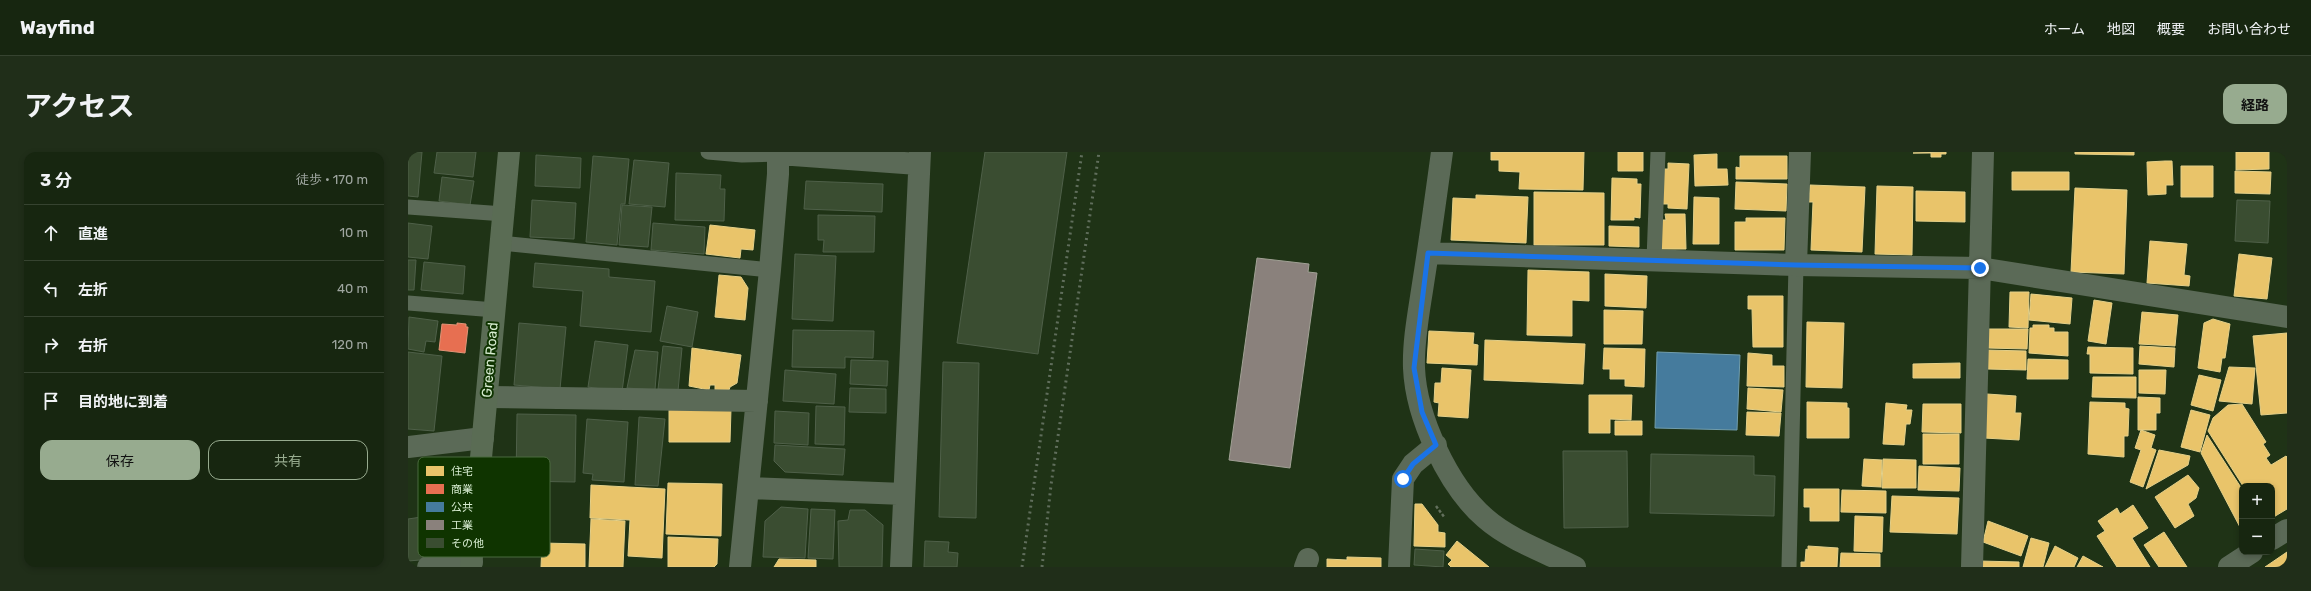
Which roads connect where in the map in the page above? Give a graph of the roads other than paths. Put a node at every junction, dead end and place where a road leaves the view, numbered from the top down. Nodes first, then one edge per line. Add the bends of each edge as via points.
1 (509, 152) edge
2 (708, 152) edge
3 (1442, 152) edge
4 (1658, 152) edge
5 (1800, 152) edge
6 (1983, 152) edge
7 (778, 153) edge
8 (919, 158) edge
9 (408, 207) edge
10 (504, 214) junction
11 (501, 243) junction
12 (1428, 253) junction
13 (1654, 260) junction
14 (1796, 265) junction
15 (1980, 268) junction
16 (770, 270) junction
17 (408, 303) edge
18 (495, 310) junction
19 (2287, 317) edge
20 (487, 397) junction
21 (757, 401) junction
22 (483, 438) junction
23 (1436, 445) junction
24 (408, 447) edge
25 (481, 457) edge
26 (748, 488) junction
27 (904, 494) junction
28 (2287, 530) edge
29 (2275, 538) edge
30 (2247, 555) edge
31 (471, 564) edge
32 (428, 567) edge
33 (740, 567) edge
34 (901, 567) edge
35 (1399, 567) edge
36 (1575, 567) edge
37 (1789, 567) edge
38 (1972, 567) edge
39 (2229, 567) edge

1 - 10 street, Green Road
2 - 7 lane via 742,155
3 - 12 street
4 - 13 lane
5 - 14 street
6 - 15 street
7 - 8 street
7 - 16 street
8 - 27 street
9 - 10 lane
10 - 11 street, Green Road
11 - 16 lane
11 - 18 street, Green Road
12 - 13 street
12 - 23 street via 1414,368 1422,412
13 - 14 street
14 - 15 street
14 - 37 lane
15 - 19 street
15 - 38 street
16 - 21 street
17 - 18 lane
18 - 20 street, Green Road
20 - 21 street
20 - 22 street, Green Road
21 - 26 street
22 - 24 street
22 - 25 street, Green Road
23 - 35 street via 1413,464 1403,479
23 - 36 street via 1444,465 1464,496 1485,518 1507,534
26 - 27 street
26 - 33 street
27 - 34 street
28 - 29 street
30 - 39 street
31 - 32 street

